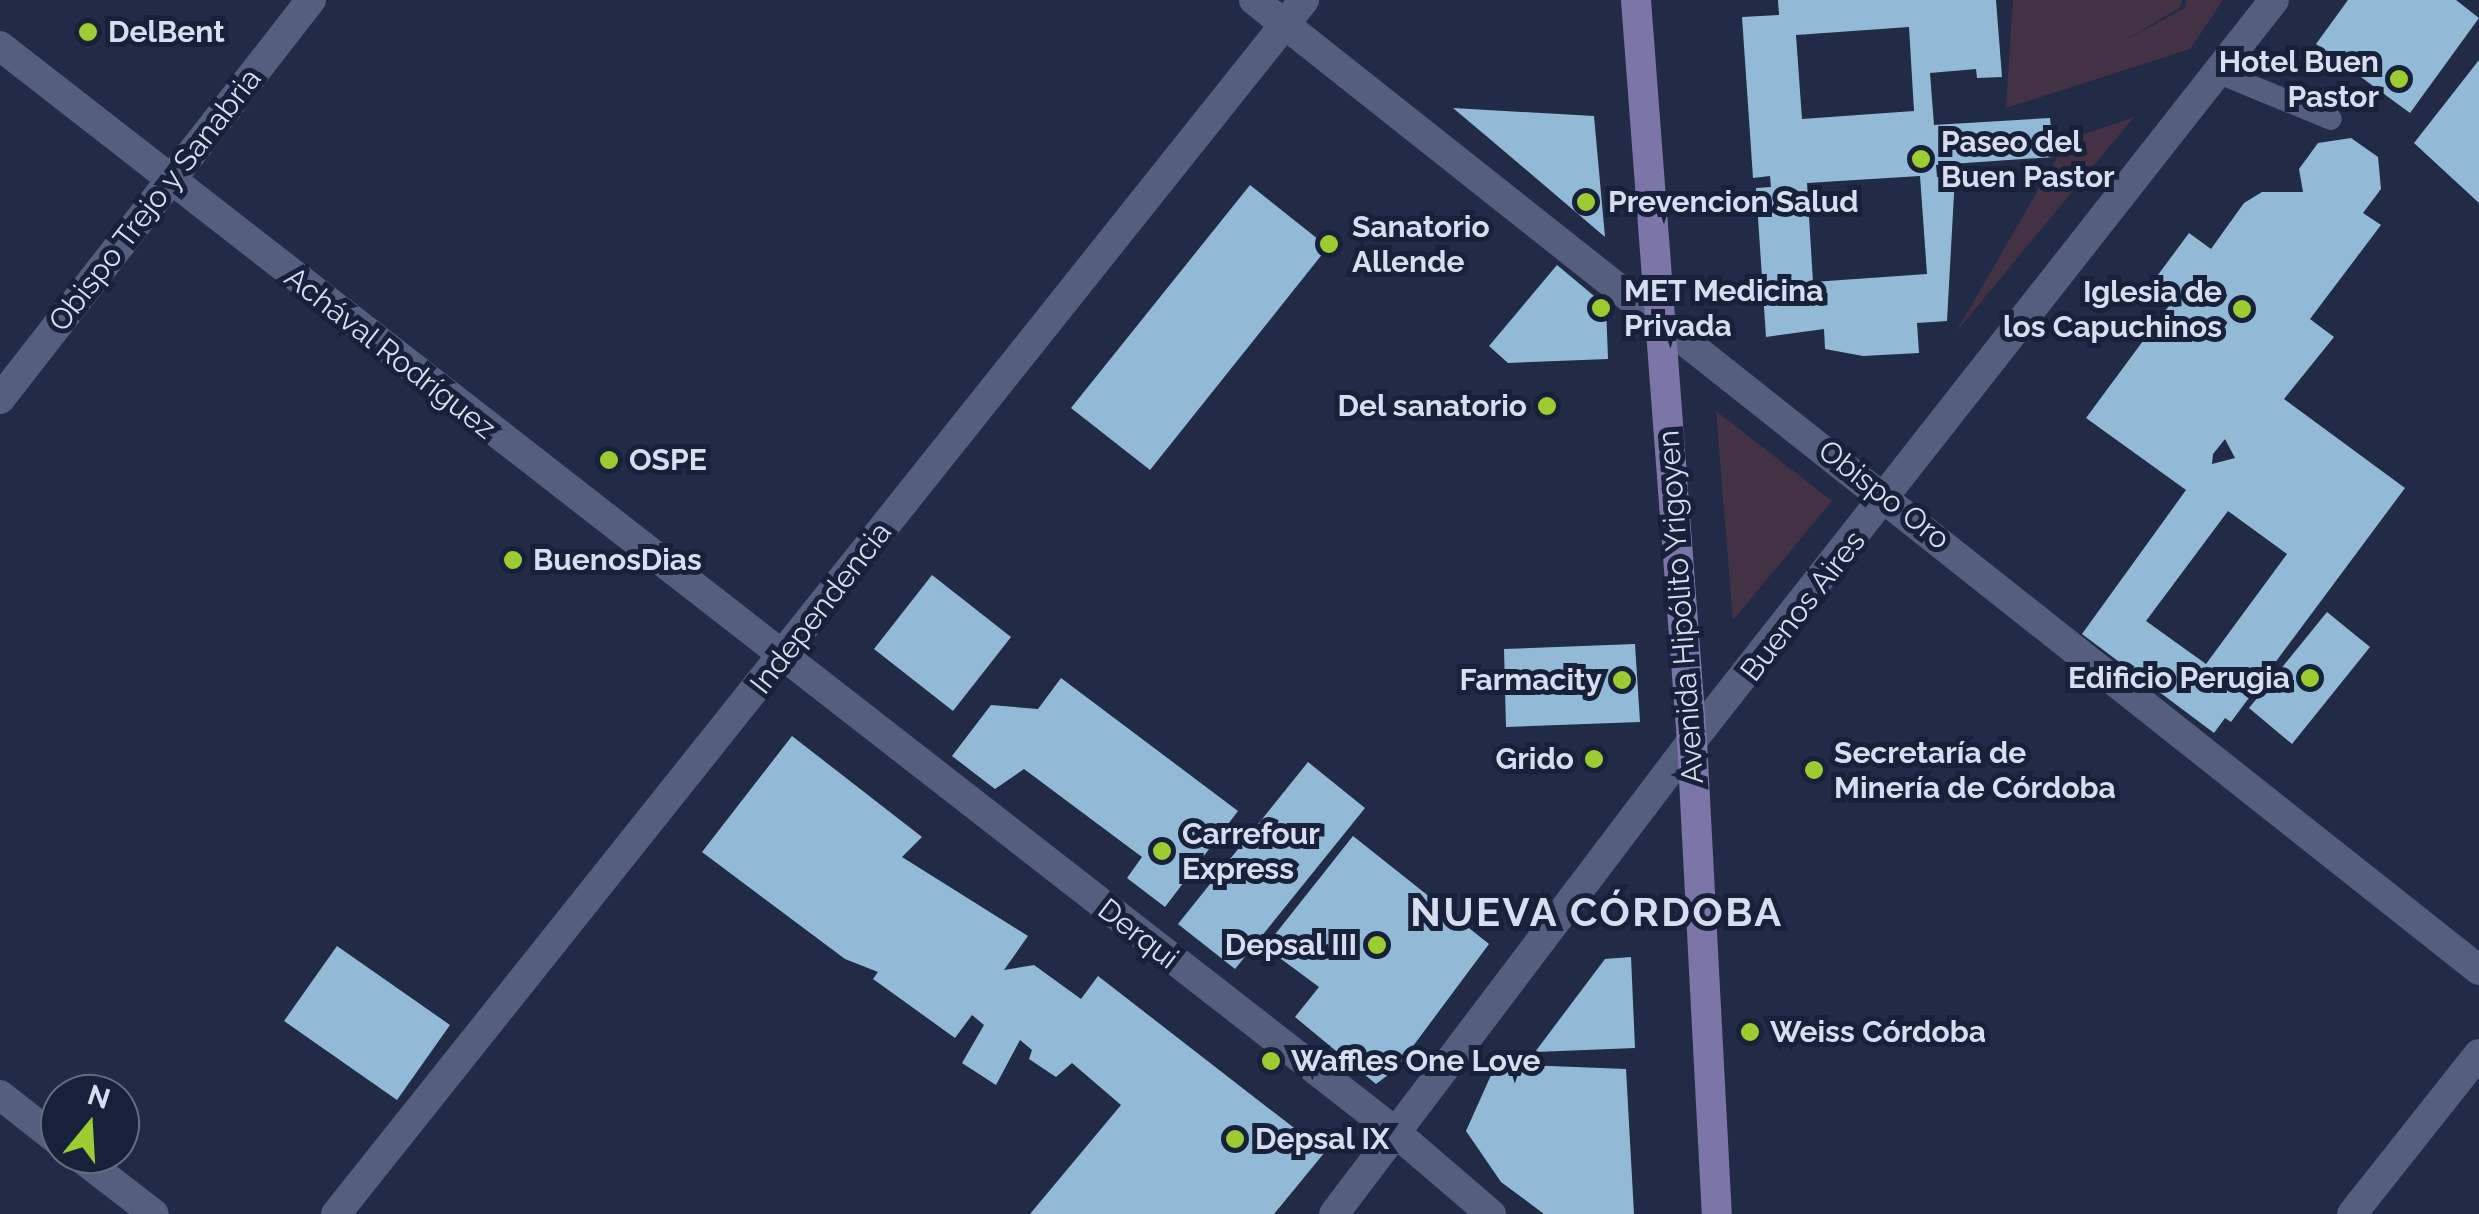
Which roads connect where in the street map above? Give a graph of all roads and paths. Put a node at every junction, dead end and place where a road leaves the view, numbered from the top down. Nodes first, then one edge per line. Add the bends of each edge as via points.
1 (311, 0) edge
2 (1254, 0) edge
3 (1636, 0) edge
4 (2274, 0) edge
5 (1295, 12) edge
6 (0, 46) edge
7 (2217, 72) junction
8 (2331, 119) dead end
9 (170, 180) junction
10 (1660, 324) junction
11 (0, 400) edge
12 (1888, 496) junction
13 (780, 659) junction
14 (1692, 740) junction
15 (2479, 970) edge
16 (2479, 1054) edge
17 (0, 1095) edge
18 (40, 1126) edge
19 (1394, 1131) junction
20 (102, 1174) edge
21 (154, 1214) edge
22 (336, 1214) edge
23 (1334, 1214) edge
24 (1491, 1214) edge
25 (1717, 1214) edge
26 (2352, 1214) edge

1 - 9 street, Obispo Trejo y Sanabria
2 - 5 street, Obispo Oro
3 - 10 main road, Avenida Hipólito Yrigoyen
4 - 7 street, Buenos Aires
5 - 10 street, Obispo Oro
5 - 13 street, Independencia
6 - 9 street, Achával Rodríguez
7 - 8 lane
7 - 12 street, Buenos Aires
9 - 11 street, Obispo Trejo y Sanabria
9 - 13 street, Achával Rodríguez
10 - 12 street, Obispo Oro
10 - 14 main road, Avenida Hipólito Yrigoyen
12 - 14 street, Buenos Aires
12 - 15 street, Obispo Oro
13 - 19 street, Derqui
13 - 22 street, Independencia
14 - 19 street, Buenos Aires
14 - 25 main road, Avenida Hipólito Yrigoyen
16 - 26 street
17 - 18 street
19 - 23 street, Buenos Aires
19 - 24 street, Derqui
20 - 21 street

